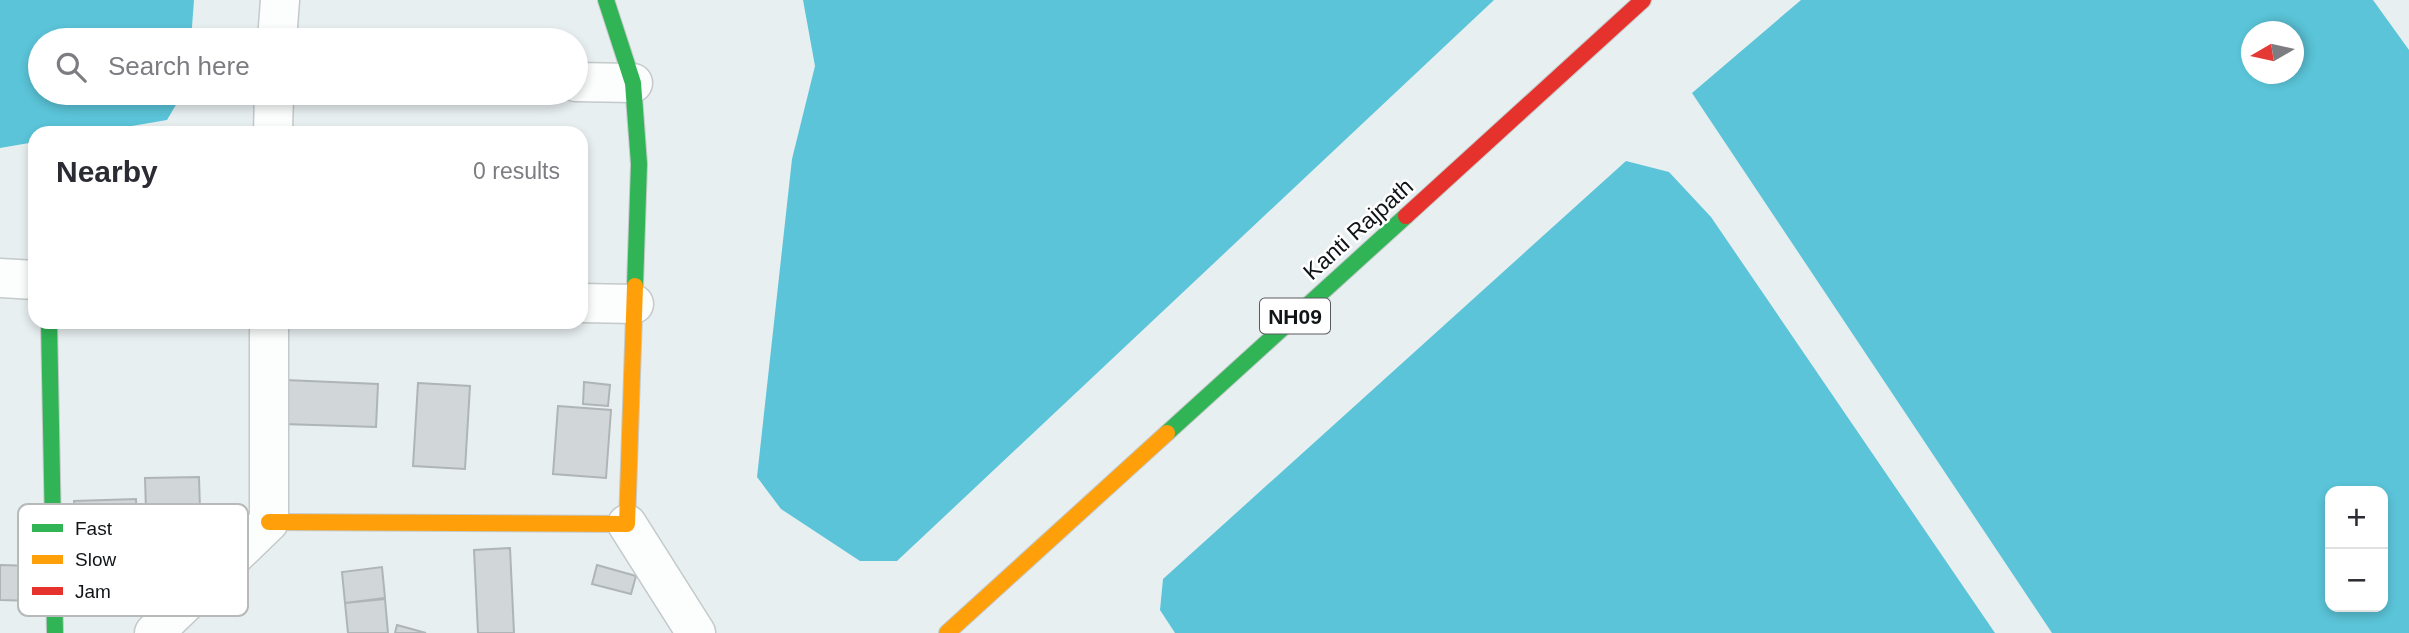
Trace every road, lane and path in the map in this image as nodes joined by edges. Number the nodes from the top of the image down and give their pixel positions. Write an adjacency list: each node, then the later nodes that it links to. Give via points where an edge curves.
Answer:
1 (279, 0): 4 (street)
2 (606, 0): 6 (street)
3 (1643, 0): 22 (street, Kanti Rajpath / NH09)
4 (278, 28)
5 (588, 82): 6 (street)
6 (633, 83): 12 (street, via 639,164)
7 (274, 105): 8 (street)
8 (273, 126)
9 (0, 278): 10 (street)
10 (28, 280)
11 (588, 303): 12 (street)
12 (634, 304): 17 (street)
13 (50, 329): 15 (street)
14 (269, 329): 16 (street)
15 (53, 504)
16 (269, 522): 17 (street); 18 (street)
17 (627, 524): 21 (street)
18 (248, 542)
19 (172, 616): 20 (street)
20 (154, 633)
21 (696, 633)
22 (947, 633)

